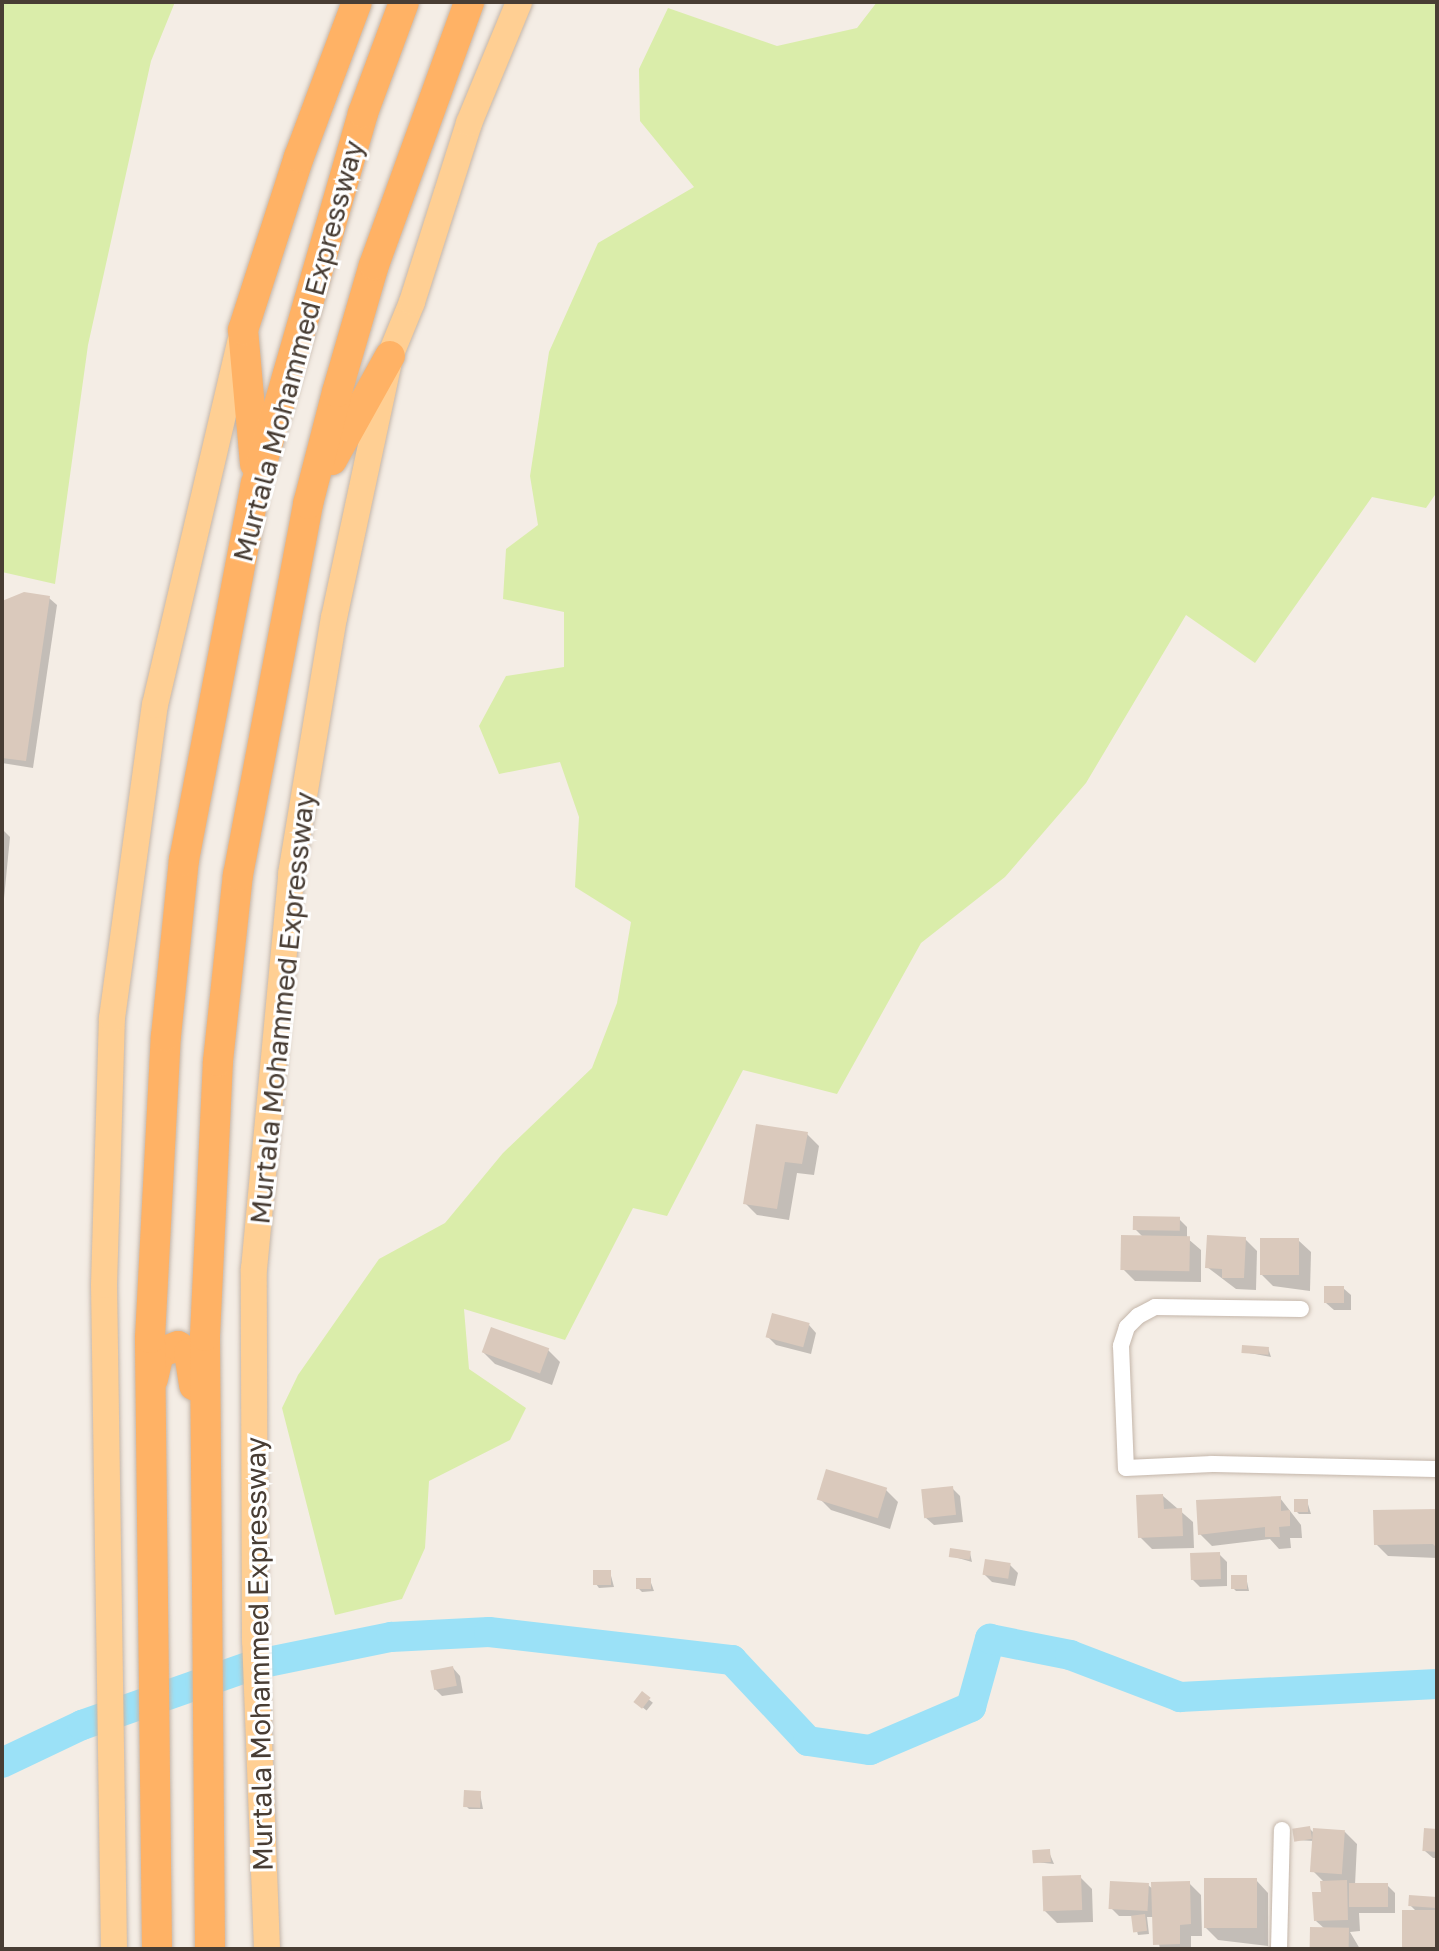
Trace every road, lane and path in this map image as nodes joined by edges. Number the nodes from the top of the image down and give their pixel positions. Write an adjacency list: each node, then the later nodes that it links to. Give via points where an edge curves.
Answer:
1 (357, 2): 5 (highway, Murtala Mohammed Expressway)
2 (404, 2): 7 (highway, Murtala Mohammed Expressway, via 363,113)
3 (469, 2): 8 (highway, Murtala Mohammed Expressway, via 374,265)
4 (519, 2): 6 (main road, Murtala Mohammed Expressway, via 469,123)
5 (243, 330): 7 (highway); 16 (main road, Murtala Mohammed Expressway, via 155,705 112,1018 107,1131 107,1648)
6 (390, 356): 8 (highway); 19 (main road, Murtala Mohammed Expressway, via 334,618 291,874 254,1269 255,1641)
7 (256, 484): 10 (highway, Murtala Mohammed Expressway, via 184,860 158,1157)
8 (308, 504): 11 (highway, Murtala Mohammed Expressway, via 238,875 220,1045)
9 (1301, 1309): 12 (street, via 1155,1307 1138,1316 1127,1327 1121,1346 1126,1468 1212,1464)
10 (150, 1393): 11 (highway, via 159,1353 186,1348); 15 (highway, Murtala Mohammed Expressway)
11 (204, 1459): 14 (highway, Murtala Mohammed Expressway)
12 (1437, 1469)
13 (1282, 1830): 20 (street)
14 (209, 1913): 17 (highway, Murtala Mohammed Expressway); 18 (highway)
15 (157, 1947)
16 (114, 1949)
17 (210, 1949)
18 (217, 1949)
19 (267, 1949)
20 (1279, 1949)

